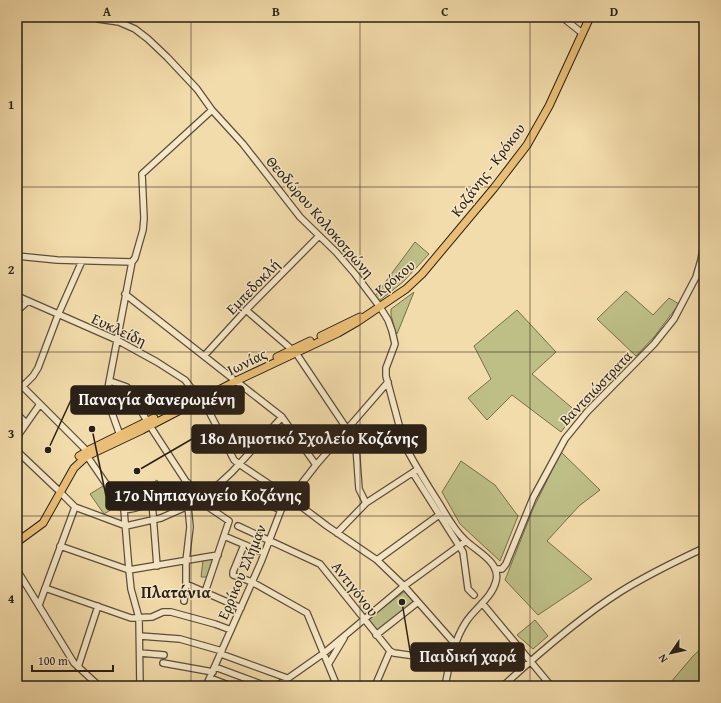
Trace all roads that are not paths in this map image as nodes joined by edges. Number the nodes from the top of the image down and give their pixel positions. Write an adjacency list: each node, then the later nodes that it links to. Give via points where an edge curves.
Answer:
1 (564, 17): 4 (street)
2 (590, 17): 4 (main road, Κοζάνης - Κρόκου)
3 (97, 18): 5 (street, Θεοδώρου Κολοκοτρώνη, via 120,22 141,33 176,66)
4 (582, 33): 11 (main road, Κοζάνης - Κρόκου, via 549,106 526,145)
5 (212, 110): 6 (street, Θεοδώρου Κολοκοτρώνη); 10 (street, via 142,174 143,230)
6 (319, 236): 15 (street, Θεοδώρου Κολοκοτρώνη); 16 (street, Εμπεδοκλή)
7 (704, 243): 72 (street, Βαντσιώστρατα, via 696,278 674,319 642,358 568,434 533,498 506,564)
8 (17, 256): 9 (street)
9 (82, 261): 10 (street); 18 (street)
10 (132, 262): 12 (street)
11 (428, 268): 15 (main road, Κρόκου, via 406,289)
12 (126, 294): 19 (street); 21 (street)
13 (17, 296): 14 (street, Ευκλείδη)
14 (28, 301): 17 (street); 18 (street, Ευκλείδη)
15 (380, 307): 20 (main road, Ιωνίας); 25 (street, Θεοδώρου Κολοκοτρώνη, via 390,324 395,344 386,368)
16 (246, 310): 20 (street); 21 (street, Εμπεδοκλή)
17 (17, 311)
18 (58, 315): 19 (street, Ευκλείδη); 26 (street, via 38,368)
19 (117, 340): 24 (street); 28 (street, Ευκλείδη, via 178,374)
20 (294, 351): 22 (main road, Ιωνίας); 34 (street)
21 (204, 356): 22 (street)
22 (234, 380): 28 (main road, Ιωνίας); 31 (street)
23 (17, 381): 26 (street)
24 (110, 381): 33 (street, via 127,387); 36 (street, via 107,398)
25 (388, 382): 34 (street, Ερρίκου Σλήμαν); 41 (street, Θεοδώρου Κολοκοτρώνη, via 402,436)
26 (22, 386): 27 (street); 29 (street)
27 (17, 392)
28 (199, 398): 33 (main road, Ιωνίας); 39 (street, Ευκλείδη, via 234,460)
29 (40, 404): 32 (street); 38 (street, via 82,446)
30 (17, 414): 32 (street)
31 (282, 417): 39 (street); 40 (street)
32 (26, 423): 35 (street)
33 (149, 424): 36 (main road, Ιωνίας); 42 (street)
34 (347, 429): 40 (street, Ερρίκου Σλήμαν); 48 (street, via 356,447 359,489)
35 (17, 437)
36 (121, 437): 38 (main road, Ιωνίας)
37 (17, 451): 44 (street)
38 (86, 454): 44 (main road, Ιωνίας, via 72,464); 51 (street)
39 (239, 464): 43 (street); 45 (street)
40 (316, 465): 45 (street, Ερρίκου Σλήμαν)
41 (416, 471): 48 (street); 53 (street); 61 (street, Θεοδώρου Κολοκοτρώνη)
42 (188, 483): 46 (street); 47 (street, via 168,496)
43 (219, 484): 46 (street); 52 (street)
44 (59, 490): 50 (street); 59 (main road, Ιωνίας, via 40,520); 62 (main road, Ιωνίας, via 50,514 43,523)
45 (290, 498): 52 (street, Ερρίκου Σλήμαν); 57 (street)
46 (198, 500): 49 (street); 58 (street, via 228,521)
47 (152, 502): 51 (street); 54 (street)
48 (366, 503): 57 (street)
49 (188, 506): 54 (street); 70 (street, via 190,527)
50 (75, 507): 55 (street); 64 (street)
51 (124, 510): 55 (street)
52 (281, 510): 60 (street, Ερρίκου Σλήμαν)
53 (439, 515): 65 (street); 69 (street)
54 (154, 520): 55 (street); 71 (street)
55 (126, 526): 74 (street)
56 (238, 526): 60 (street, Αντιγόνου)
57 (337, 533): 69 (street)
58 (224, 536): 63 (street); 68 (street)
59 (17, 537)
60 (269, 540): 67 (street, Ερρίκου Σλήμαν); 88 (street, Αντιγόνου, via 320,564)
61 (466, 541): 65 (street); 72 (street, Θεοδώρου Κολοκοτρώνη)
62 (17, 542)
63 (244, 545): 67 (street); 75 (street, via 233,575)
64 (60, 546): 74 (street); 78 (street)
65 (458, 547): 77 (street); 80 (street, via 463,552 468,589)
66 (704, 548): 101 (street, via 616,595)
67 (264, 553): 75 (street, Ερρίκου Σλήμαν)
68 (218, 556): 70 (street); 79 (street)
69 (377, 560): 77 (street)
70 (186, 561): 71 (street); 76 (street)
71 (157, 566): 74 (street)
72 (496, 569): 83 (street, via 496,582)
73 (17, 570): 84 (street)
74 (129, 570): 87 (street)
75 (252, 582): 86 (street, Ερρίκου Σλήμαν); 97 (street, via 306,613)
76 (186, 584): 79 (street); 81 (street)
77 (404, 586): 82 (street); 88 (street)
78 (45, 588): 84 (street); 85 (street)
79 (205, 592): 86 (street)
80 (474, 595)
81 (184, 601)
82 (418, 602): 91 (street); 93 (street)
83 (482, 603): 93 (street, via 465,623); 101 (street)
84 (39, 605): 103 (street)
85 (98, 606): 87 (street, via 131,618); 103 (street)
86 (241, 608): 89 (street, Ερρίκου Σλήμαν)
87 (138, 618): 89 (street, via 171,612); 92 (street)
88 (364, 619): 90 (street); 91 (street, Αντιγόνου)
89 (231, 630): 95 (street, Ερρίκου Σλήμαν)
90 (347, 633): 97 (street); 102 (street)
91 (376, 635): 94 (street, Αντιγόνου)
92 (140, 636): 95 (street, via 180,639); 96 (street)
93 (456, 645): 99 (street)
94 (390, 651): 99 (street); 113 (street)
95 (221, 652): 104 (street, Ερρίκου Σλήμαν); 105 (street)
96 (140, 653): 98 (street); 107 (street)
97 (324, 653): 102 (street); 105 (street)
98 (164, 655)
99 (451, 661): 114 (street)
100 (163, 662): 104 (street)
101 (531, 662): 115 (street); 116 (street)
102 (329, 663): 112 (street)
103 (78, 667): 106 (street)
104 (213, 672): 108 (street, Ερρίκου Σλήμαν); 109 (street); 110 (street)
105 (287, 678): 111 (street)
106 (99, 686)
107 (140, 686)
108 (206, 686)
109 (231, 686)
110 (266, 686)
111 (277, 686)
112 (337, 686)
113 (375, 686)
114 (445, 686)
115 (503, 686)
116 (551, 686)

